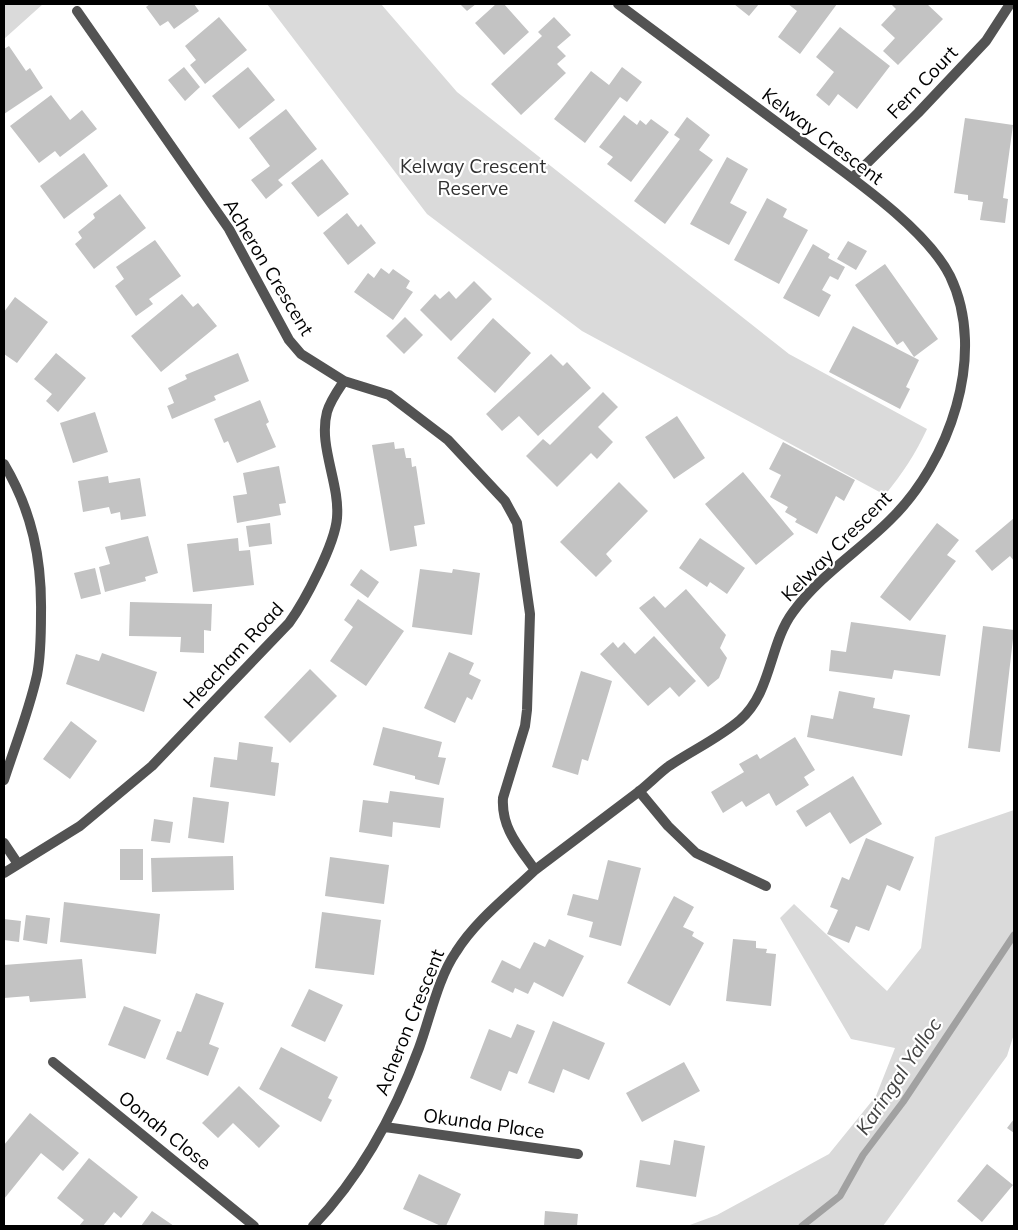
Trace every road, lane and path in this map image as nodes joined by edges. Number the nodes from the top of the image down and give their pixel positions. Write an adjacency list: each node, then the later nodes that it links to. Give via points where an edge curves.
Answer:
1 (618, 4): 4 (street, Kelway Crescent)
2 (1010, 4): 4 (street, Fern Court, via 986,40)
3 (77, 11): 5 (street, Acheron Crescent, via 229,229 289,340 301,354)
4 (852, 178): 8 (street, Kelway Crescent, via 917,233 950,276 961,306 966,338 964,371 950,425 922,478 892,519 806,596 791,614 764,684 743,718)
5 (344, 381): 10 (street, Heacham Road, via 328,409 325,422 337,519 299,609 152,766 80,826); 11 (street, Acheron Crescent, via 389,395 423,420 448,440 497,492 514,517 520,538 531,642 526,726 502,810 506,826)
6 (4, 464): 7 (street, via 28,512 42,581 37,673)
7 (4, 780)
8 (639, 791): 11 (street, Kelway Crescent); 13 (street, via 696,853)
9 (4, 843): 10 (street)
10 (18, 864): 12 (street, Heacham Road)
11 (535, 870): 15 (street, Acheron Crescent, via 468,934 454,953 412,1067)
12 (4, 873)
13 (766, 886)
14 (52, 1062): 17 (street, Oonah Close)
15 (385, 1127): 16 (street, Okunda Place); 18 (street, Acheron Crescent, via 369,1155)
16 (578, 1154)
17 (254, 1226)
18 (313, 1226)

